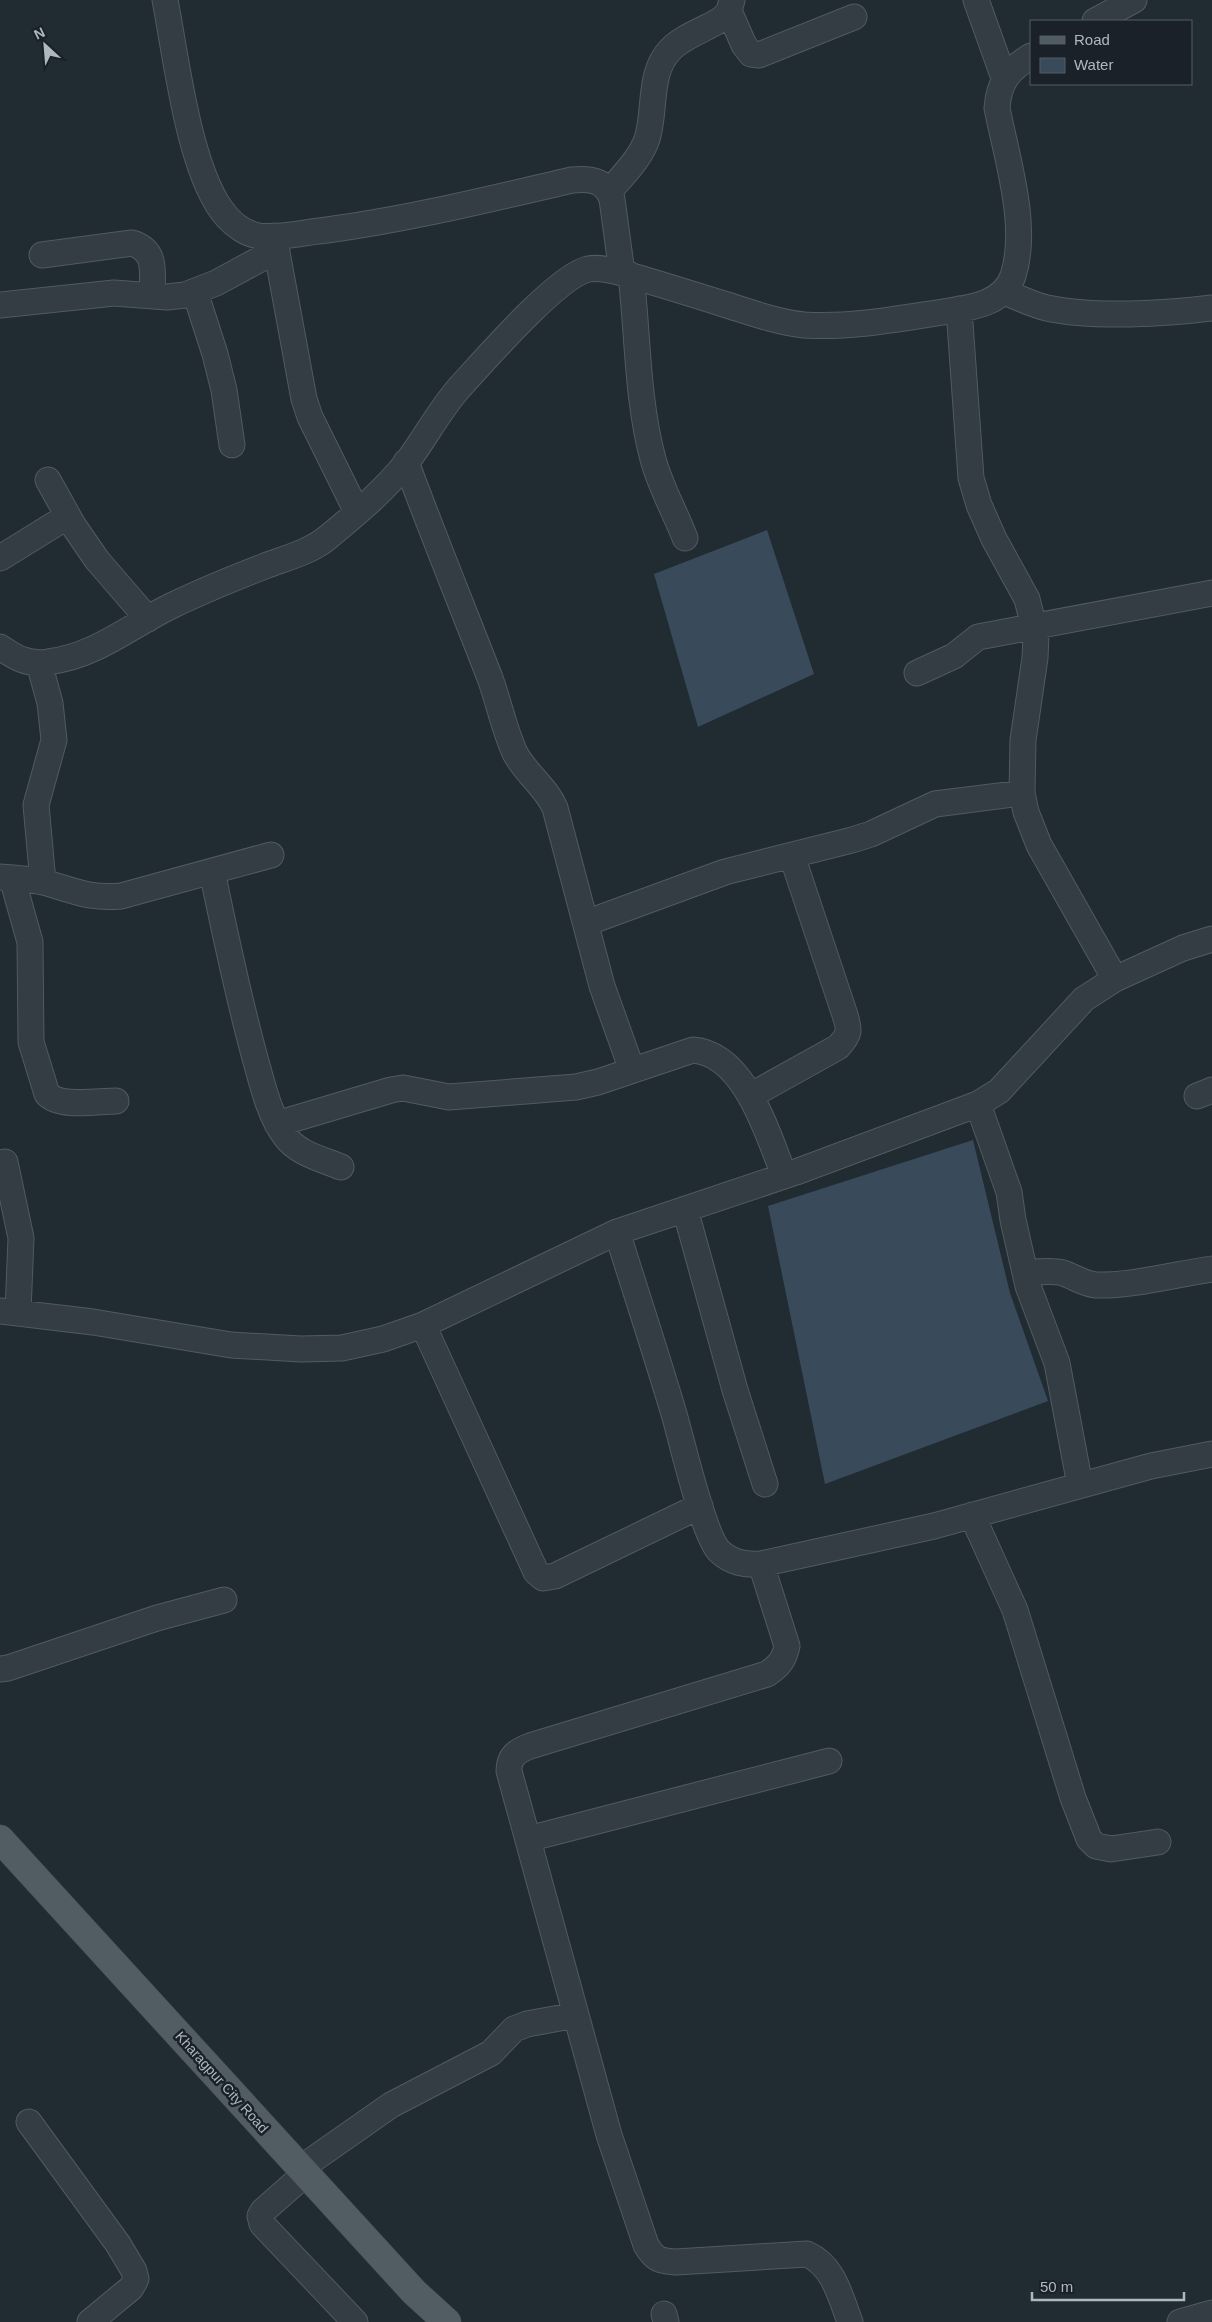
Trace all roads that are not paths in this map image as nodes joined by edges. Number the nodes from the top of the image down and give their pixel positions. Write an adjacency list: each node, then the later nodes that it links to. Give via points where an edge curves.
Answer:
1 (165, 0): 10 (street, via 191,135 210,190 218,206 234,224)
2 (976, 0): 8 (street)
3 (1134, 0): 6 (street)
4 (731, 5): 5 (street, via 744,45 751,54 759,55); 9 (street, via 712,25 670,50 662,62 655,82 648,137 642,151)
5 (854, 17)
6 (1096, 20)
7 (1030, 57): 8 (street)
8 (1004, 78): 14 (street, via 998,92 997,108 1018,228 1012,277)
9 (609, 192): 10 (street, via 593,179 572,180 426,214); 12 (street)
10 (275, 243): 13 (street); 22 (street, via 304,399)
11 (42, 255): 15 (street, via 132,243 142,246 149,252 152,262)
12 (627, 274): 18 (street, via 770,319 802,324 827,326 884,321); 20 (street, via 598,268 586,270 548,296 446,402); 24 (street, via 646,428 654,460)
13 (196, 292): 15 (street); 19 (street, via 224,390)
14 (1004, 292): 17 (street, via 1046,308 1077,312 1140,313); 18 (street, via 991,300)
15 (152, 296): 16 (street, via 114,294)
16 (0, 305)
17 (1212, 308)
18 (959, 309): 28 (street, via 971,478 994,539 1027,599)
19 (232, 445)
20 (406, 462): 22 (street); 38 (street, via 490,680 508,737 520,761 550,796 555,808)
21 (48, 480): 23 (street)
22 (357, 512): 27 (street, via 325,540 302,552 241,575)
23 (68, 516): 25 (street); 27 (street, via 97,560)
24 (685, 538)
25 (0, 558)
26 (1212, 592): 28 (street)
27 (148, 619): 30 (street, via 111,642 73,656)
28 (1034, 626): 31 (street, via 978,637 954,656); 32 (street, via 1035,658 1023,740)
29 (0, 647): 30 (street, via 14,657)
30 (39, 663): 37 (street, via 50,703 54,740 36,805)
31 (917, 673)
32 (1022, 793): 34 (street, via 935,804 871,834); 40 (street, via 1030,827)
33 (271, 855): 35 (street)
34 (792, 856): 38 (street, via 724,872); 42 (street, via 845,1015 848,1037 838,1047)
35 (212, 871): 37 (street, via 121,896 100,898); 45 (street, via 239,998)
36 (6, 878): 37 (street); 43 (street, via 30,942 31,1042 47,1094 62,1102)
37 (43, 882)
38 (586, 922): 41 (street, via 602,986)
39 (1212, 939): 40 (street, via 1183,948)
40 (1115, 979): 44 (street, via 1084,999 999,1091)
41 (632, 1070): 42 (street, via 693,1050 704,1051 716,1056 729,1068); 45 (street, via 576,1087 472,1096 449,1097 403,1088)
42 (750, 1096): 48 (street)
43 (116, 1101)
44 (978, 1104): 48 (street); 52 (street, via 1009,1192)
45 (277, 1124): 47 (street, via 295,1147)
46 (5, 1162): 53 (street, via 22,1238)
47 (341, 1167)
48 (784, 1176): 49 (street)
49 (685, 1209): 50 (street); 56 (street, via 735,1390)
50 (617, 1232): 54 (street); 58 (street)
51 (1212, 1268): 52 (street, via 1096,1284 1085,1283 1063,1273)
52 (1025, 1273): 57 (street, via 1057,1363)
53 (9, 1311): 54 (street, via 231,1345 301,1349 342,1348 383,1339)
54 (423, 1325): 58 (street, via 536,1572 543,1578 555,1576)
55 (1212, 1454): 57 (street)
56 (765, 1484)
57 (1080, 1485): 59 (street)
58 (700, 1506): 60 (street, via 718,1550 744,1565)
59 (972, 1515): 60 (street); 66 (street, via 1015,1610 1073,1798 1089,1839 1096,1846 1111,1849)
60 (761, 1564): 65 (street, via 786,1646 778,1667 766,1674 516,1752 509,1762 509,1771)
61 (224, 1600): 62 (street)
62 (0, 1668)
63 (829, 1761): 65 (street)
64 (0, 1839): 69 (main road, Kharagpur City Road)
65 (528, 1839): 67 (street)
66 (1158, 1842)
67 (576, 2015): 69 (street, via 514,2029 491,2053 391,2105); 74 (street, via 609,2135 646,2246 653,2256 676,2262 806,2254 819,2259 828,2269)
68 (29, 2122): 71 (street, via 134,2271 136,2279 131,2288)
69 (303, 2171): 72 (street, via 263,2211 260,2216 262,2224); 73 (main road, Kharagpur City Road, via 414,2292)
70 (1212, 2313): 75 (street)
71 (90, 2322)
72 (355, 2322)
73 (447, 2322)
74 (850, 2322)
75 (1180, 2322)

